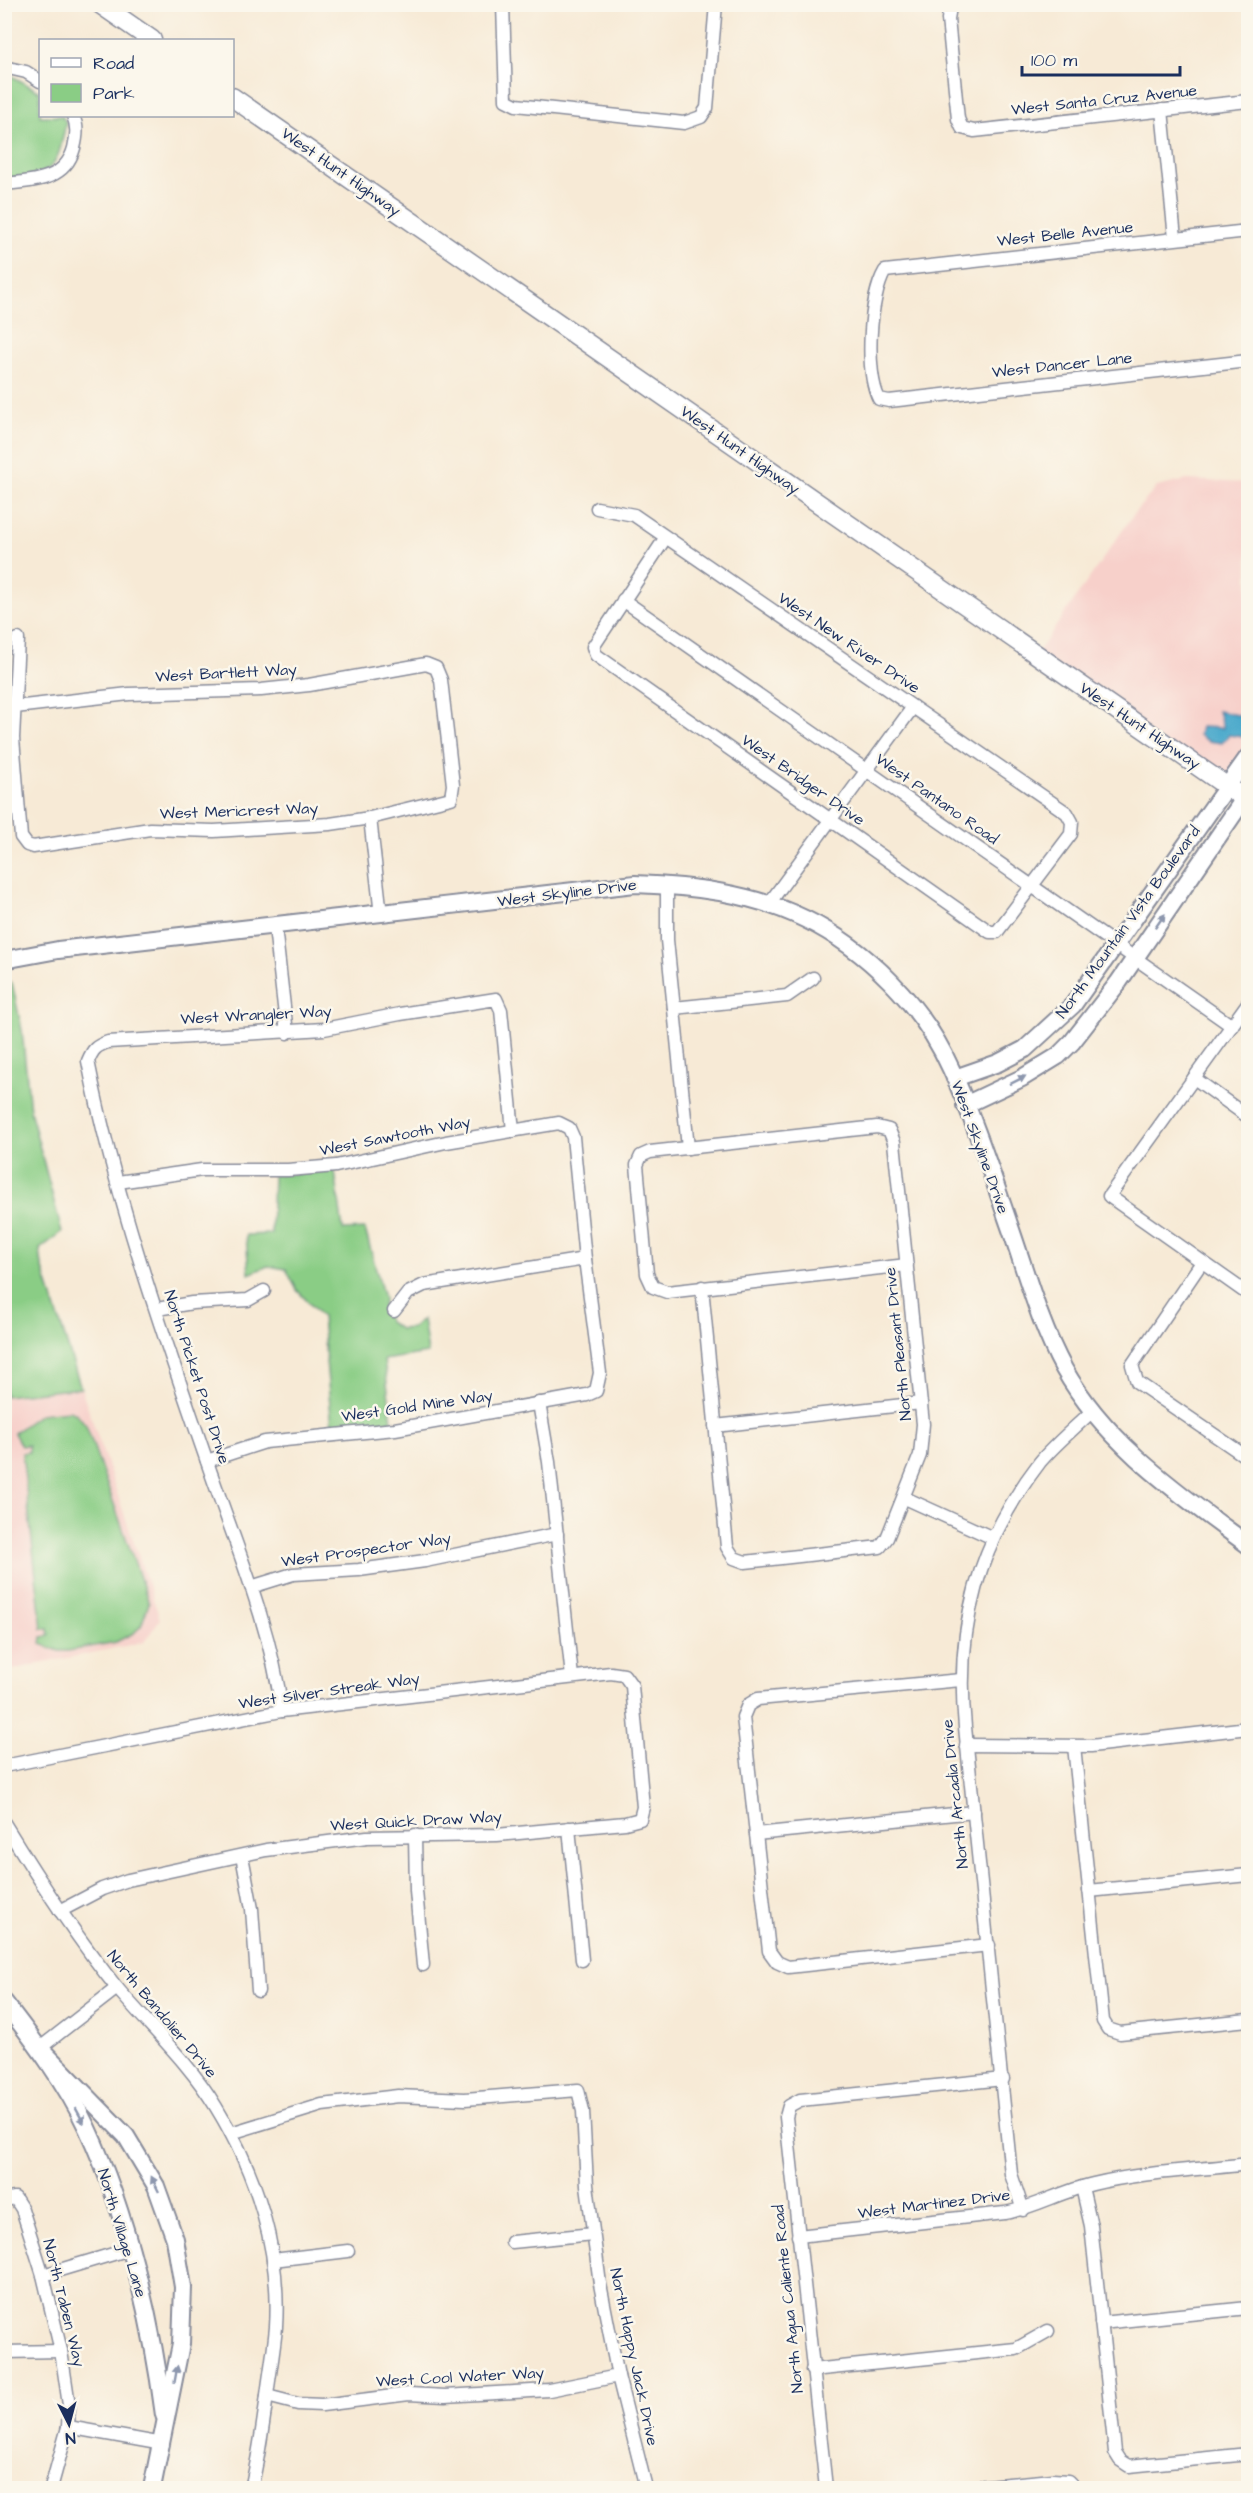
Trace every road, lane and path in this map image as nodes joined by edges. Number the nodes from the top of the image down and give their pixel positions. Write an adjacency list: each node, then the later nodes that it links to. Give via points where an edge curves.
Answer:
1 (100, 4): 5 (main road)
2 (502, 4): 3 (street, via 506,100 516,105 684,123 701,117 707,108)
3 (716, 4)
4 (954, 6): 10 (street, West Santa Cruz Avenue, via 948,20 962,129 974,131)
5 (151, 39)
6 (4, 67): 7 (street, via 27,72)
7 (39, 80)
8 (234, 97): 26 (main road, West Hunt Highway)
9 (1248, 101): 10 (street, West Santa Cruz Avenue)
10 (1162, 110): 14 (street)
11 (73, 117): 12 (street, via 76,138 72,153 54,176)
12 (4, 184)
13 (1248, 231): 14 (street, West Belle Avenue)
14 (1175, 238): 16 (street, West Belle Avenue, via 885,272 877,284 871,347 872,386)
15 (1248, 362): 16 (street, West Dancer Lane)
16 (879, 399)
17 (597, 508): 18 (street, West New River Drive, via 634,515)
18 (666, 537): 19 (street); 22 (street, West New River Drive)
19 (623, 600): 24 (street, West Pantano Road); 30 (street, West Bridger Drive, via 593,647 596,655)
20 (18, 639): 21 (street)
21 (15, 707): 25 (street); 28 (street, West Bartlett Way, via 129,694 309,685 426,664 436,668 441,680 453,785)
22 (913, 707): 24 (street); 32 (street, West New River Drive, via 1067,813 1072,822 1071,834)
23 (1246, 760): 26 (street, North Mountain Vista Boulevard)
24 (867, 770): 30 (street); 32 (street, West Pantano Road)
25 (10, 776): 29 (street, West Mericrest Way, via 21,837 33,847 150,829 270,829)
26 (1226, 785): 27 (main road, West Hunt Highway); 36 (street, North Mountain Vista Boulevard)
27 (1247, 797): 37 (street, North Mountain Vista Boulevard, one-way to 27)
28 (451, 798): 29 (street, West Mericrest Way)
29 (370, 818): 34 (street)
30 (830, 819): 32 (street, West Bridger Drive, via 990,932 997,932); 33 (street)
31 (667, 885): 33 (street, West Skyline Drive, via 736,895); 34 (street, West Skyline Drive, via 635,884); 41 (street, via 667,940)
32 (1033, 886): 36 (street, West Pantano Road)
33 (768, 905): 45 (street, West Skyline Drive, via 805,918 888,978 923,1021)
34 (381, 915): 35 (street, West Skyline Drive)
35 (275, 927): 38 (street, West Skyline Drive, via 58,950); 43 (street)
36 (1116, 943): 37 (street, West Pantano Road); 45 (street, North Mountain Vista Boulevard, via 1073,1005 1052,1027 998,1063)
37 (1136, 957): 42 (street, West Pantano Road); 47 (street, North Mountain Vista Boulevard, one-way to 37, via 1058,1056 1089,1024)
38 (4, 960)
39 (813, 978): 41 (street, via 787,996)
40 (1248, 1003): 42 (street)
41 (674, 1008): 50 (street)
42 (1232, 1026): 46 (street)
43 (287, 1033): 44 (street, West Wrangler Way, via 108,1042); 49 (street, West Wrangler Way, via 496,999 501,1010)
44 (92, 1052): 51 (street, North Picket Post Drive, via 88,1061 100,1124)
45 (955, 1078): 47 (street, West Skyline Drive)
46 (1194, 1078): 48 (street); 53 (street, via 1109,1196)
47 (965, 1105): 62 (street, West Skyline Drive, via 1044,1325 1064,1369)
48 (1248, 1117)
49 (513, 1131): 51 (street, West Sawtooth Way, via 336,1166 201,1170); 52 (street, West Sawtooth Way, via 559,1123 569,1128)
50 (688, 1148): 54 (street, North Pleasant Drive, via 877,1127 889,1130 894,1142); 55 (street, via 651,1152 641,1156 637,1165 647,1275 653,1287 667,1292)
51 (118, 1182): 58 (street, North Picket Post Drive)
52 (585, 1259): 59 (street, via 424,1285 408,1293); 60 (street, West Gold Mine Way, via 600,1373 596,1390)
53 (1202, 1262): 57 (street); 64 (street, via 1132,1365 1132,1373 1137,1382)
54 (907, 1265): 55 (street); 61 (street, North Pleasant Drive)
55 (702, 1287): 63 (street)
56 (264, 1291): 58 (street, via 248,1300)
57 (1248, 1294)
58 (157, 1310): 65 (street, North Picket Post Drive)
59 (394, 1311)
60 (539, 1403): 65 (street, West Gold Mine Way, via 395,1429 265,1442); 67 (street)
61 (921, 1403): 63 (street); 66 (street, North Pleasant Drive, via 920,1455)
62 (1092, 1411): 68 (street, North Arcadia Drive, via 1041,1461 1006,1511); 69 (street, West Skyline Drive, via 1137,1460)
63 (715, 1426): 66 (street, North Pleasant Drive, via 727,1547 734,1558 745,1562 880,1547)
64 (1248, 1458)
65 (207, 1461): 70 (street, North Picket Post Drive)
66 (904, 1498): 68 (street)
67 (557, 1534): 70 (street, West Prospector Way, via 425,1561 293,1574); 71 (street)
68 (993, 1538): 72 (street, North Arcadia Drive, via 962,1646)
69 (1248, 1545)
70 (250, 1587): 73 (street, North Picket Post Drive, via 272,1650)
71 (572, 1677): 73 (street, West Silver Streak Way); 79 (street, West Silver Streak Way, via 611,1673 624,1675 632,1686 643,1808)
72 (961, 1680): 75 (street, North Arcadia Drive); 82 (street, via 758,1699 748,1705 743,1717)
73 (282, 1711): 77 (street, West Silver Streak Way)
74 (1248, 1728): 76 (street)
75 (966, 1745): 76 (street); 78 (street, North Arcadia Drive)
76 (1074, 1746): 86 (street)
77 (4, 1766)
78 (974, 1812): 82 (street); 88 (street, North Arcadia Drive)
79 (639, 1819): 81 (street, West Quick Draw Way)
80 (4, 1823): 87 (street, North Bandolier Drive)
81 (569, 1828): 83 (street, West Quick Draw Way, via 497,1835); 89 (street)
82 (756, 1834): 88 (street, via 769,1951 777,1962 788,1967)
83 (415, 1835): 84 (street, West Quick Draw Way, via 367,1837); 90 (street)
84 (242, 1856): 87 (street, West Quick Draw Way, via 128,1880); 92 (street, via 252,1909)
85 (1248, 1875): 86 (street)
86 (1089, 1891): 94 (street, via 1103,2021 1108,2029 1120,2033)
87 (60, 1911): 91 (street, North Bandolier Drive)
88 (989, 1945): 96 (street, North Arcadia Drive)
89 (582, 1960)
90 (423, 1965)
91 (117, 1988): 95 (street); 97 (street, North Bandolier Drive, via 190,2071)
92 (258, 1991)
93 (4, 2002): 95 (street, North Village Lane)
94 (1248, 2020)
95 (40, 2048): 105 (street, North Village Lane, one-way to 105, via 87,2128); 118 (street, North Village Lane, one-way to 95, via 184,2314 180,2265 165,2207 143,2160 126,2136)
96 (1003, 2079): 101 (street, North Arcadia Drive, via 1011,2174); 103 (street, North Agua Caliente Road, via 800,2100 789,2106 786,2117)
97 (231, 2133): 102 (street, North Happy Jack Drive, via 322,2104 398,2096 465,2099 578,2090 584,2111); 107 (street, North Bandolier Drive, via 257,2196)
98 (1248, 2164): 99 (street, West Martinez Drive, via 1130,2177)
99 (1082, 2187): 101 (street, West Martinez Drive); 110 (street, via 1088,2206)
100 (10, 2199): 108 (street, North Taben Way, via 21,2209)
101 (1023, 2210): 103 (street, West Martinez Drive)
102 (593, 2234): 104 (street); 115 (street, North Happy Jack Drive)
103 (798, 2236): 114 (street, North Agua Caliente Road)
104 (512, 2242)
105 (130, 2249): 108 (street); 118 (street, North Village Lane, via 158,2369)
106 (348, 2251): 107 (street)
107 (273, 2260): 116 (street, North Bandolier Drive, via 276,2326)
108 (43, 2275): 112 (street, North Taben Way)
109 (1248, 2308): 110 (street)
110 (1101, 2323): 119 (street, via 1115,2451 1120,2460 1130,2466)
111 (1048, 2331): 114 (street, via 1016,2349)
112 (61, 2351): 113 (street); 117 (street, North Taben Way, via 69,2405)
113 (4, 2352)
114 (812, 2370): 125 (street, North Agua Caliente Road)
115 (618, 2376): 116 (street, West Cool Water Way, via 549,2390 445,2396 409,2394 322,2405); 124 (street, North Happy Jack Drive)
116 (267, 2396): 123 (street, North Bandolier Drive)
117 (68, 2427): 118 (street); 121 (street, North Taben Way)
118 (164, 2438): 122 (street, North Village Lane)
119 (1248, 2454)
120 (1071, 2485): 126 (street, via 1053,2480)
121 (51, 2488)
122 (153, 2488)
123 (251, 2488)
124 (646, 2488)
125 (826, 2488)
126 (964, 2488)

